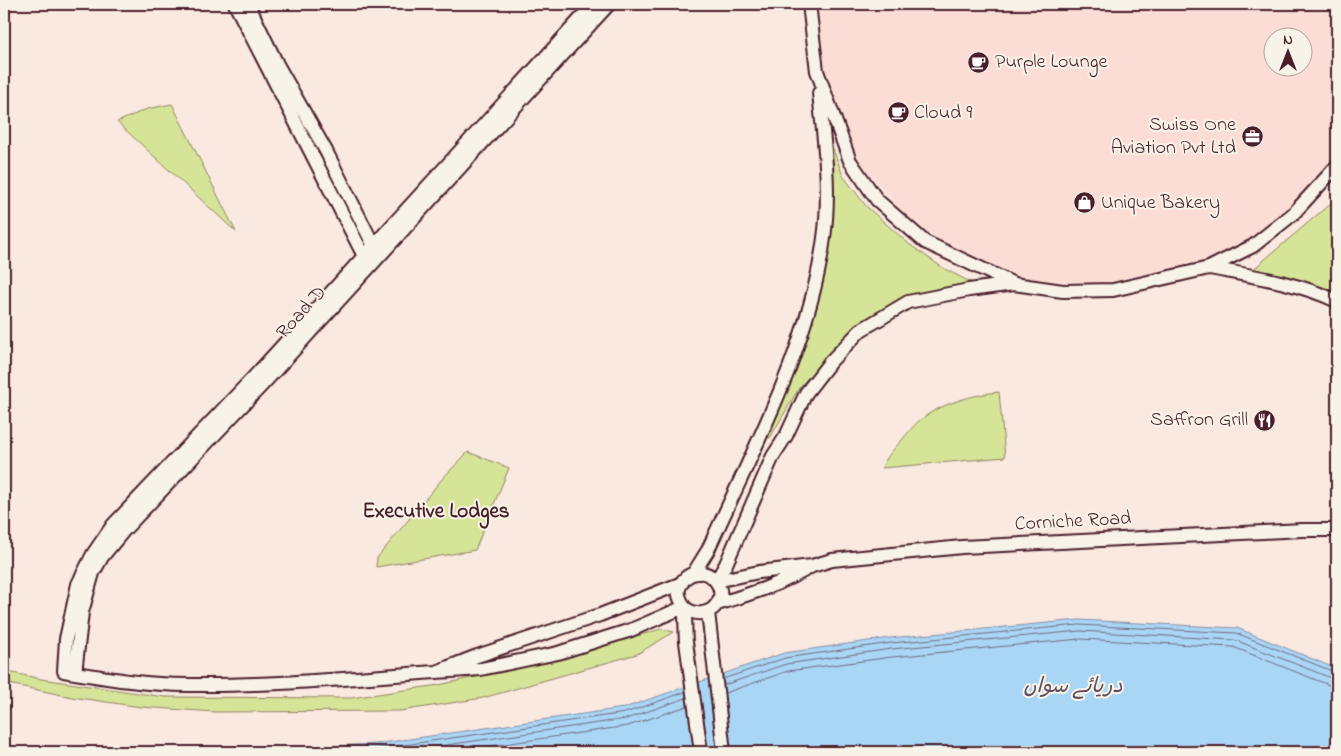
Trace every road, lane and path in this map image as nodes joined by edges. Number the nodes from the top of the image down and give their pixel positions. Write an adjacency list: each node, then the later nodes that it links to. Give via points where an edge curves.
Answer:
1 (235, 4): 9 (street)
2 (248, 4): 8 (street)
3 (594, 4): 8 (street, Road D)
4 (609, 4): 8 (street, Road D)
5 (809, 4): 6 (street)
6 (817, 71): 11 (street, via 850,161 877,200 925,242); 15 (street, via 828,176 824,237 812,299 784,383 708,550)
7 (1337, 166): 10 (street, via 1293,214 1253,246)
8 (376, 250): 9 (street, Road D)
9 (367, 261): 22 (street, Road D, via 262,385 102,557 93,573 69,672 128,682 188,686)
10 (1208, 268): 11 (street, via 1113,290 1063,292); 12 (street, via 1314,290)
11 (1014, 284): 16 (street, via 908,302 861,330 806,393 773,456)
12 (1337, 301)
13 (1337, 530): 14 (street, Corniche Road, via 962,547 832,560)
14 (812, 566): 16 (street); 19 (street, via 792,578)
15 (693, 574): 16 (street, via 708,574); 17 (street)
16 (716, 581): 19 (street, via 720,592)
17 (682, 583): 18 (street, via 679,595); 22 (street)
18 (684, 607): 19 (street, via 695,614); 20 (street); 21 (street)
19 (713, 608): 24 (street, via 710,637)
20 (648, 622): 21 (street, via 675,622); 22 (street, via 558,653 481,669)
21 (685, 635): 23 (street)
22 (436, 672)
23 (701, 752)
24 (724, 752)

